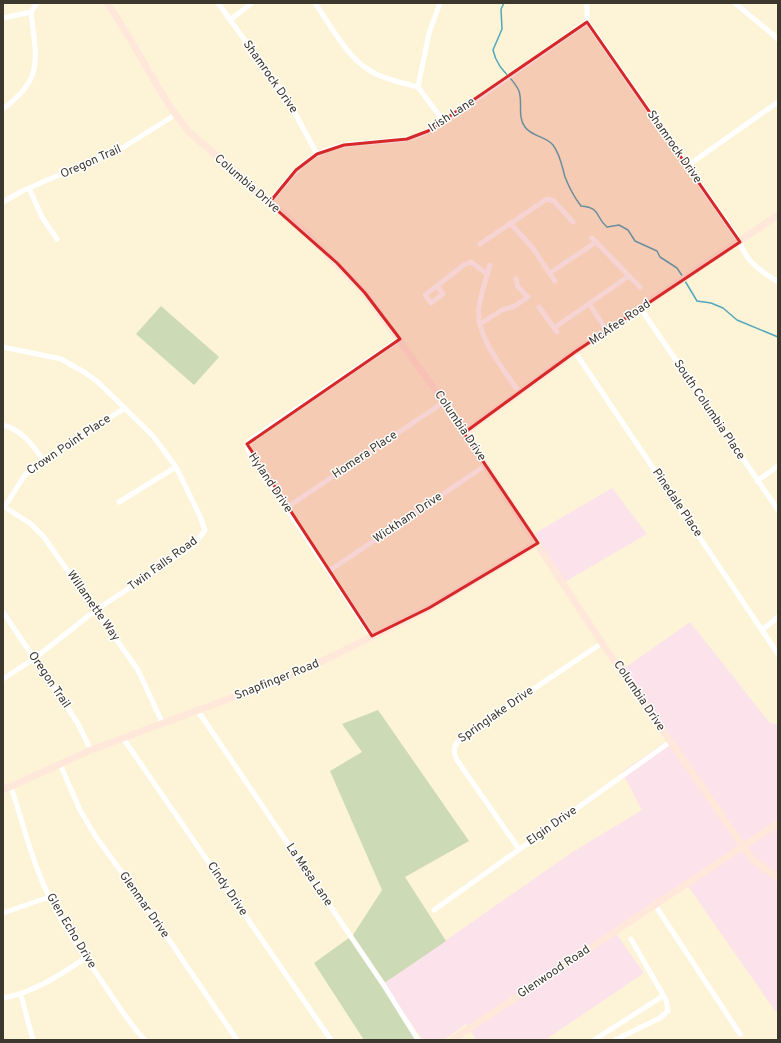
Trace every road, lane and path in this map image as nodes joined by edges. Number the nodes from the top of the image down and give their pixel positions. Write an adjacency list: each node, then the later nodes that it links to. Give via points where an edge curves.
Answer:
1 (37, 3): 9 (street)
2 (107, 3): 17 (main road, Columbia Drive)
3 (218, 3): 11 (street, Shamrock Drive)
4 (252, 3): 11 (street)
5 (315, 3): 14 (street, via 360,65 376,74)
6 (440, 3): 14 (street, via 429,33)
7 (587, 3): 12 (street)
8 (734, 3): 13 (street)
9 (31, 12): 10 (street); 16 (street, via 35,70 31,82 22,94)
10 (3, 18)
11 (230, 20): 19 (street, Shamrock Drive, via 288,100)
12 (587, 22): 18 (street, Irish Lane); 20 (street, Shamrock Drive)
13 (778, 39)
14 (418, 87): 18 (street)
15 (778, 102): 20 (street)
16 (3, 109)
17 (175, 115): 21 (street, Oregon Trail, via 122,148); 23 (main road, Columbia Drive, via 198,140)
18 (444, 122): 19 (street, Irish Lane, via 407,139 344,145)
19 (317, 154): 23 (street, Irish Lane, via 296,170)
20 (687, 166): 28 (street, Shamrock Drive)
21 (29, 188): 22 (street, Oregon Trail); 27 (street, via 42,218)
22 (3, 202)
23 (269, 203): 44 (main road, Columbia Drive, via 337,263 365,293)
24 (778, 215): 28 (main road, McAfee Road)
25 (573, 222): 26 (street, via 554,201 547,199)
26 (510, 223): 29 (street); 31 (street, via 532,247)
27 (57, 239)
28 (740, 242): 36 (street, Shamrock Drive, via 742,249 757,268); 41 (main road, McAfee Road)
29 (480, 244)
30 (490, 265): 32 (street)
31 (550, 273): 33 (street, via 594,240); 35 (street)
32 (488, 274): 37 (street, via 470,262); 42 (street, via 478,308)
33 (629, 276): 38 (street); 39 (street)
34 (516, 279): 42 (street, via 518,288 528,297)
35 (555, 281)
36 (778, 282)
37 (437, 286)
38 (640, 287)
39 (590, 305): 40 (street, via 556,330); 43 (street)
40 (539, 307)
41 (641, 309): 43 (main road, McAfee Road); 56 (street, South Columbia Place)
42 (480, 324): 47 (street, via 494,355)
43 (607, 331): 46 (main road, McAfee Road)
44 (400, 339): 48 (main road, Columbia Drive); 59 (street, Hyland Drive, via 249,441 247,448)
45 (3, 347): 49 (street, Twin Falls Road, via 61,359 72,364 98,382)
46 (575, 352): 47 (main road, McAfee Road); 66 (street, Pinedale Place)
47 (519, 392): 51 (main road, McAfee Road)
48 (444, 402): 51 (main road, Columbia Drive); 59 (street, Homera Place)
49 (124, 408): 52 (street, Crown Point Place); 55 (street, Twin Falls Road, via 153,436)
50 (3, 425): 52 (street, via 26,438)
51 (464, 433): 53 (main road, Columbia Drive)
52 (43, 460): 58 (street, Crown Point Place, via 25,475)
53 (486, 465): 61 (main road, Columbia Drive); 62 (street, Wickham Drive)
54 (778, 466): 56 (street)
55 (176, 467): 57 (street); 63 (street, Twin Falls Road, via 205,530 200,538 166,565)
56 (757, 481): 60 (street, South Columbia Place)
57 (119, 502)
58 (4, 506): 63 (street, Willamette Way, via 31,524 43,536)
59 (286, 508): 62 (street, Hyland Drive)
60 (778, 510)
61 (538, 543): 67 (main road, Snapfinger Road, via 429,608); 68 (main road, Columbia Drive)
62 (329, 571): 67 (street, Hyland Drive)
63 (96, 610): 70 (street, Twin Falls Road); 73 (street, Willamette Way, via 138,670)
64 (3, 612): 70 (street, Oregon Trail)
65 (778, 617): 66 (street)
66 (762, 630): 69 (street, Pinedale Place)
67 (372, 636): 72 (main road, Snapfinger Road, via 287,678)
68 (602, 643): 75 (main road, Columbia Drive); 82 (street, Springlake Drive, via 464,735 455,744 453,751 457,760)
69 (778, 654)
70 (34, 658): 71 (street, Twin Falls Road); 76 (street, Oregon Trail, via 77,722)
71 (3, 679)
72 (198, 711): 73 (main road, Snapfinger Road); 98 (street, La Mesa Lane, via 383,984)
73 (162, 722): 74 (main road, Snapfinger Road)
74 (123, 738): 76 (main road, Snapfinger Road); 97 (street, Cindy Drive)
75 (670, 742): 81 (main road, Columbia Drive); 82 (street, Elgin Drive)
76 (91, 750): 77 (main road, Snapfinger Road)
77 (60, 764): 78 (main road, Snapfinger Road); 96 (street, Glenmar Drive, via 80,810 96,837)
78 (11, 787): 79 (main road, Snapfinger Road); 84 (street, Glen Echo Drive)
79 (3, 790)
80 (778, 823): 81 (main road, Glenwood Road)
81 (743, 846): 83 (main road, Columbia Drive, via 753,860); 85 (main road, Glenwood Road)
82 (519, 849): 86 (street, Elgin Drive)
83 (778, 878)
84 (49, 896): 87 (street); 89 (street, Glen Echo Drive)
85 (655, 904): 93 (street); 99 (main road, Glenwood Road)
86 (434, 910)
87 (3, 913)
88 (631, 939): 91 (street)
89 (86, 957): 90 (street, via 49,982); 95 (street, Glen Echo Drive)
90 (21, 995): 92 (street); 94 (street)
91 (663, 996): 100 (street); 101 (street, via 668,1007 666,1014)
92 (3, 998)
93 (740, 1034)
94 (33, 1040)
95 (145, 1040)
96 (237, 1040)
97 (331, 1040)
98 (418, 1040)
99 (452, 1040)
100 (594, 1040)
101 (615, 1040)

